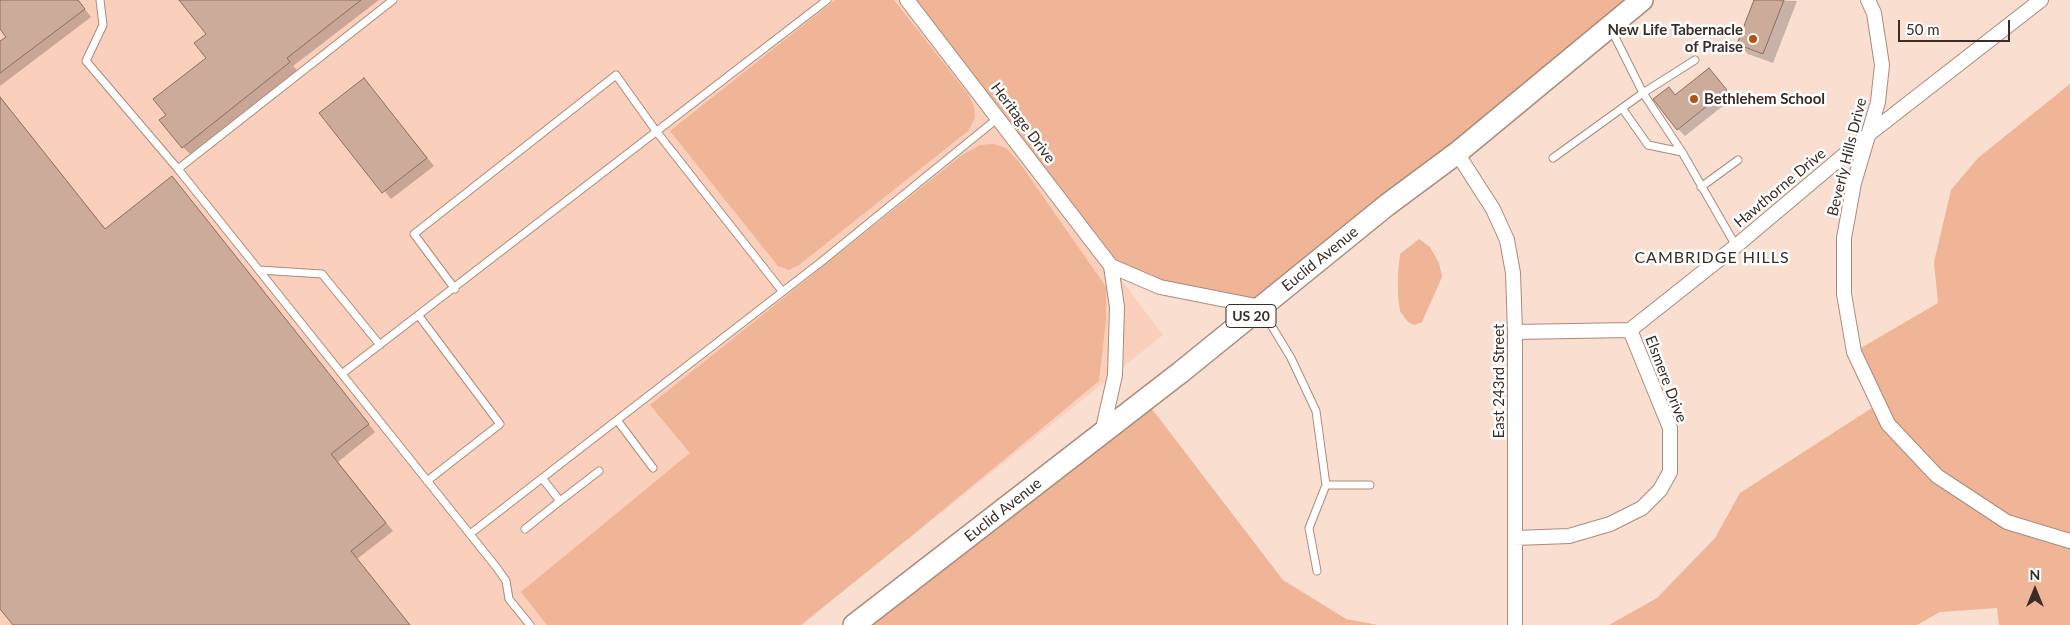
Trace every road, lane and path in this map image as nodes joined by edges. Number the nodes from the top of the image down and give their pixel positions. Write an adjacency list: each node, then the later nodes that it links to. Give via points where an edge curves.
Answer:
1 (100, 0): 19 (lane, via 103,25 86,61)
2 (393, 0): 19 (lane)
3 (827, 0): 13 (lane)
4 (908, 0): 12 (street, Heritage Drive)
5 (1642, 0): 8 (main road, Euclid Avenue / US 20)
6 (1868, 0): 14 (street, Beverly Hills Drive, via 1874,13 1882,65 1878,102)
7 (2041, 0): 14 (street, Hawthorne Drive)
8 (1609, 27): 10 (lane); 15 (main road, Euclid Avenue / US 20)
9 (1695, 60): 10 (lane)
10 (1644, 93): 11 (lane); 16 (lane)
11 (1622, 108): 16 (lane, via 1648,145); 17 (lane)
12 (998, 118): 22 (street, Heritage Drive); 25 (lane)
13 (656, 132): 24 (lane); 24 (lane, via 616,75 414,234); 25 (lane)
14 (1869, 134): 21 (street, Hawthorne Drive); 44 (street, Beverly Hills Drive, via 1854,183 1844,238 1844,294 1854,352 1888,424 1937,476 2007,522)
15 (1457, 152): 26 (main road, Euclid Avenue / US 20, via 1387,204); 29 (street, East 243rd Street, via 1493,208 1507,240 1513,273)
16 (1682, 152): 20 (lane)
17 (1553, 158)
18 (1738, 160): 20 (lane)
19 (178, 169): 23 (lane)
20 (1701, 187): 21 (lane)
21 (1736, 246): 28 (street, Hawthorne Drive)
22 (1111, 266): 26 (street, Heritage Drive, via 1160,287); 33 (street, Heritage Drive, via 1117,307 1115,375)
23 (259, 270): 30 (lane, via 322,274); 31 (lane)
24 (455, 289): 27 (lane)
25 (782, 291): 32 (lane)
26 (1261, 308): 33 (main road, Euclid Avenue / US 20); 38 (lane, via 1291,358 1316,411)
27 (419, 316): 30 (lane); 37 (lane, via 500,424)
28 (1630, 330): 29 (street); 43 (street, Elsmere Drive, via 1670,428 1670,472 1660,490 1642,508 1610,524 1569,536)
29 (1515, 332): 43 (street, East 243rd Street)
30 (380, 345): 31 (lane)
31 (343, 374): 37 (lane)
32 (617, 420): 34 (lane); 36 (lane)
33 (1102, 433): 48 (main road, Euclid Avenue / US 20)
34 (653, 468)
35 (599, 471): 40 (lane)
36 (542, 478): 40 (lane); 42 (lane)
37 (426, 481): 42 (lane)
38 (1326, 486): 39 (lane); 45 (lane, via 1309,528)
39 (1370, 486)
40 (560, 501): 41 (lane)
41 (525, 529)
42 (470, 534): 47 (lane, via 506,581 509,599)
43 (1515, 538): 46 (street, East 243rd Street)
44 (2070, 541)
45 (1317, 571)
46 (1515, 624)
47 (530, 625)
48 (854, 625)

